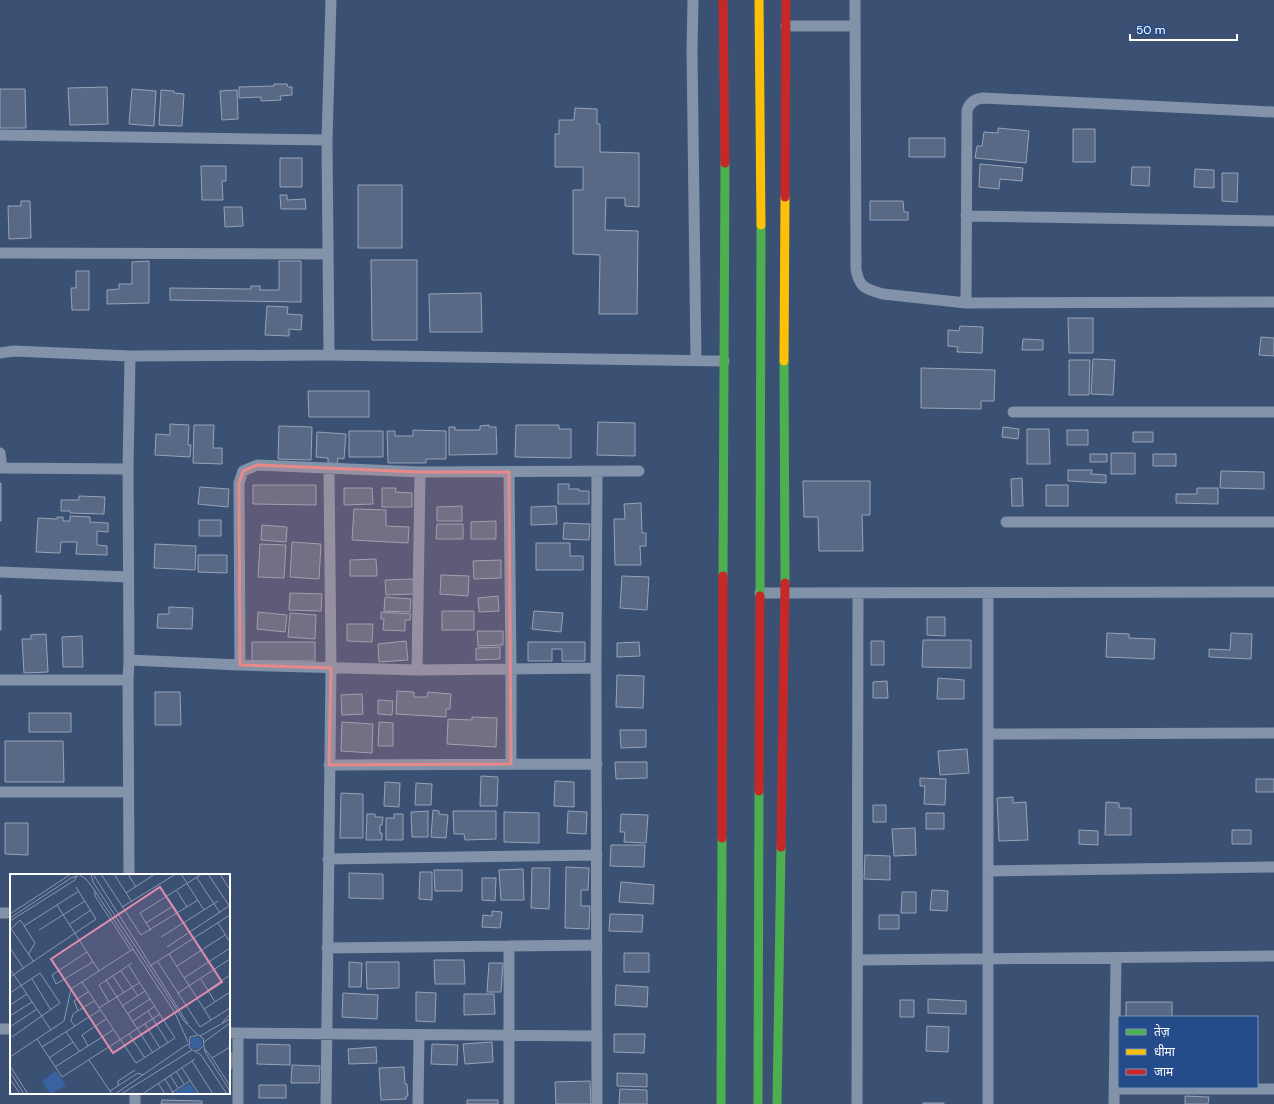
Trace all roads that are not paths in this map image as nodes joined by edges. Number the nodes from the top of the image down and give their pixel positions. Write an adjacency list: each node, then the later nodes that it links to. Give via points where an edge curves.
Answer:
1 (331, 0): 11 (street)
2 (693, 0): 22 (street)
3 (723, 0): 23 (street)
4 (759, 0): 18 (street, via 761,217)
5 (786, 0): 7 (street)
6 (855, 0): 8 (street)
7 (786, 26): 8 (street); 18 (street)
8 (855, 26): 17 (street, via 858,279 870,290 883,294)
9 (1274, 112): 12 (street, via 977,99 969,105 967,111)
10 (0, 136): 11 (street)
11 (327, 140): 15 (street)
12 (966, 216): 13 (street); 17 (street)
13 (1274, 221)
14 (0, 253): 15 (street)
15 (327, 254): 20 (street)
16 (1274, 302): 17 (street)
17 (966, 303)
18 (772, 344): 39 (street); 40 (street)
19 (0, 353): 21 (street, via 14,351)
20 (329, 355): 21 (street); 22 (street)
21 (130, 356): 28 (street)
22 (696, 361): 23 (street)
23 (724, 361): 82 (street)
24 (1013, 412): 25 (street)
25 (1274, 412)
26 (0, 453): 27 (street)
27 (1, 468): 28 (street)
28 (128, 469): 37 (street)
29 (329, 469): 31 (street); 44 (street, via 257,465 243,471 240,476); 45 (street)
30 (639, 471): 33 (street)
31 (420, 472): 32 (street); 48 (street)
32 (509, 472): 33 (street); 46 (street)
33 (597, 472): 47 (street)
34 (1006, 522): 35 (street)
35 (1274, 522)
36 (0, 572): 37 (street)
37 (128, 577): 43 (street)
38 (1274, 592): 42 (street)
39 (760, 593): 40 (street); 83 (street)
40 (785, 593): 41 (street); 84 (street)
41 (858, 593): 42 (street); 69 (street)
42 (988, 593): 52 (street)
43 (130, 660): 44 (street); 50 (street)
44 (240, 665): 45 (street)
45 (331, 668): 48 (street); 55 (street)
46 (511, 668): 47 (street); 48 (street); 53 (street)
47 (596, 668): 54 (street)
48 (417, 670)
49 (0, 680): 50 (street)
50 (128, 680): 57 (street)
51 (1274, 733): 52 (street)
52 (988, 734): 61 (street)
53 (511, 764): 54 (street); 55 (street)
54 (597, 764): 58 (street)
55 (329, 765): 59 (street)
56 (0, 792): 57 (street)
57 (128, 792): 62 (street)
58 (597, 855): 59 (street); 63 (street)
59 (328, 859): 65 (street)
60 (1274, 867): 61 (street)
61 (988, 870): 68 (street)
62 (129, 874)
63 (597, 945): 64 (street); 74 (street)
64 (509, 946): 65 (street); 73 (street)
65 (327, 948): 71 (street)
66 (1274, 956): 67 (street)
67 (1116, 958): 68 (street); 75 (street)
68 (988, 959): 69 (street); 86 (street)
69 (857, 960): 85 (street)
70 (233, 1034): 71 (street); 77 (street)
71 (326, 1034): 72 (street); 78 (street)
72 (419, 1035): 73 (street); 79 (street)
73 (509, 1035): 74 (street); 80 (street)
74 (597, 1036): 81 (street)
75 (1115, 1089): 76 (street); 87 (street)
76 (1274, 1089)
77 (238, 1104)
78 (326, 1104)
79 (418, 1104)
80 (509, 1104)
81 (597, 1104)
82 (721, 1104)
83 (758, 1104)
84 (777, 1104)
85 (857, 1104)
86 (988, 1104)
87 (1114, 1104)

